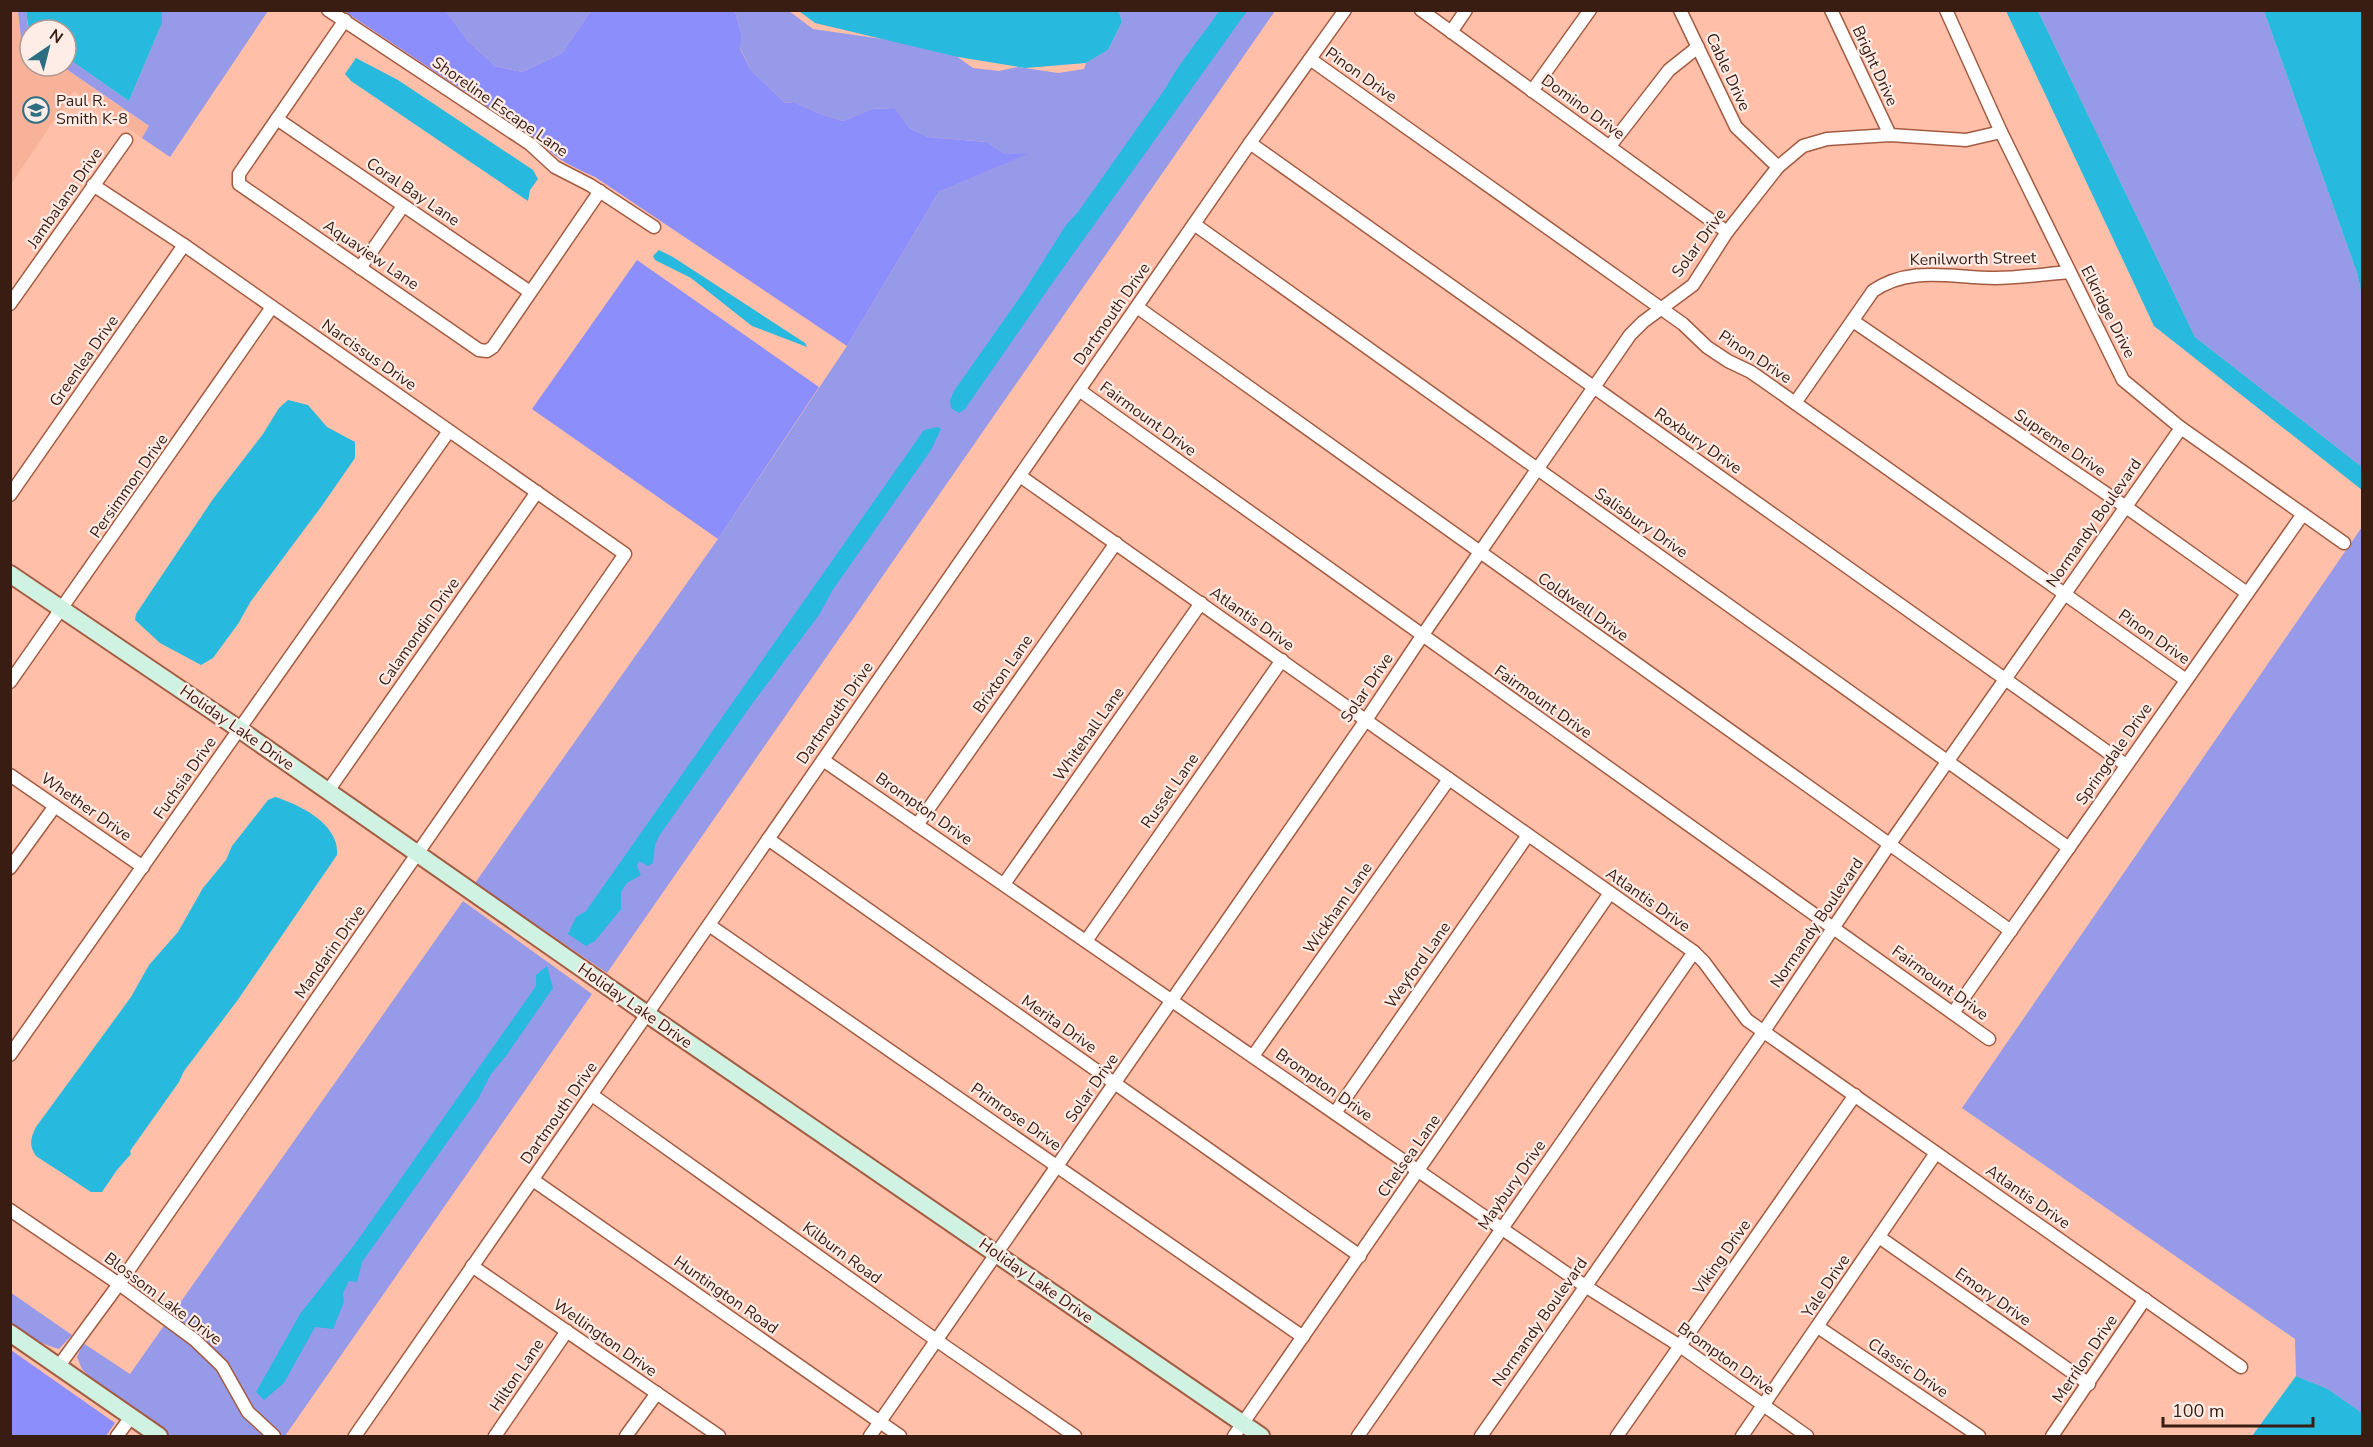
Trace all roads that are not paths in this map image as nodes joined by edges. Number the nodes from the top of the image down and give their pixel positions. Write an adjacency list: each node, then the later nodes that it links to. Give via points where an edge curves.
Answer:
1 (328, 10): 9 (street, Shoreline Escape Lane)
2 (1344, 10): 12 (street, Dartmouth Drive)
3 (1420, 10): 10 (street, Domino Drive)
4 (1466, 10): 10 (street)
5 (1590, 10): 13 (street)
6 (1680, 10): 11 (street, Cable Drive)
7 (1831, 10): 16 (street, Bright Drive)
8 (1946, 10): 15 (street, Elkridge Drive)
9 (345, 20): 14 (street, Aquaview Lane); 22 (street, Shoreline Escape Lane, via 530,144 555,167)
10 (1451, 32): 13 (street, Domino Drive)
11 (1698, 47): 19 (street, via 1669,70); 20 (street, Cable Drive, via 1736,127)
12 (1310, 59): 18 (street, Dartmouth Drive); 34 (street, Pinon Drive)
13 (1532, 91): 19 (street, Domino Drive)
14 (277, 119): 23 (street, Coral Bay Lane); 28 (street, Aquaview Lane, via 239,174 239,184)
15 (2001, 132): 16 (street, Solar Drive, via 1966,141); 29 (street, Elkridge Drive)
16 (1890, 135): 20 (street, Solar Drive, via 1827,139 1803,146)
17 (126, 140): 21 (street, Jambalana Drive)
18 (1250, 143): 24 (street, Dartmouth Drive); 36 (street, Roxbury Drive)
19 (1610, 146): 26 (street, Domino Drive)
20 (1778, 167): 26 (street, Solar Drive)
21 (93, 185): 27 (street, Narcissus Drive); 31 (street, Jambalana Drive)
22 (600, 191): 25 (street, Shoreline Escape Lane); 30 (street, Aquaview Lane)
23 (404, 206): 28 (street); 30 (street, Coral Bay Lane)
24 (1194, 224): 33 (street, Dartmouth Drive); 41 (street, Salisbury Drive)
25 (654, 227)
26 (1726, 232): 34 (street, Solar Drive, via 1694,285)
27 (184, 245): 32 (street, Narcissus Drive); 44 (street, Greenlea Drive)
28 (360, 268): 30 (street, Aquaview Lane, via 483,351 493,347)
29 (2069, 272): 35 (street, Kenilworth Street, via 1996,278 1914,274 1884,283 1873,291); 39 (street, Elkridge Drive, via 2123,380)
30 (530, 292)
31 (10, 304)
32 (272, 307): 40 (street, Narcissus Drive); 55 (street, Persimmon Drive)
33 (1137, 307): 37 (street, Dartmouth Drive); 49 (street, Coldwell Drive)
34 (1662, 309): 36 (street, Solar Drive, via 1630,335); 38 (street, Pinon Drive, via 1728,361)
35 (1853, 321): 38 (street, Kenilworth Street); 45 (street, Supreme Drive)
36 (1594, 388): 41 (street, Solar Drive); 58 (street, Roxbury Drive)
37 (1079, 390): 42 (street, Dartmouth Drive); 56 (street, Fairmount Drive)
38 (1795, 403): 53 (street, Pinon Drive)
39 (2181, 428): 45 (street, Normandy Boulevard); 46 (street, Elkridge Drive)
40 (449, 431): 43 (street, Narcissus Drive); 62 (street, Fuchsia Drive)
41 (1537, 470): 49 (street, Solar Drive); 64 (street, Salisbury Drive)
42 (1020, 476): 47 (street, Atlantis Drive); 63 (street, Dartmouth Drive)
43 (537, 492): 50 (street, Narcissus Drive); 68 (street, Calamondin Drive)
44 (10, 495)
45 (2126, 507): 52 (street, Supreme Drive); 53 (street, Normandy Boulevard)
46 (2302, 514): 48 (street, Elkridge Drive); 52 (street, Springdale Drive)
47 (1116, 543): 54 (street, Atlantis Drive); 70 (street, Brixton Lane)
48 (2344, 543)
49 (1479, 553): 56 (street, Solar Drive); 73 (street, Coldwell Drive)
50 (625, 554): 75 (street, Mandarin Drive)
51 (10, 574): 55 (street, Holiday Lake Drive)
52 (2247, 593): 59 (street, Springdale Drive)
53 (2064, 594): 58 (street, Normandy Boulevard); 59 (street, Pinon Drive)
54 (1201, 603): 57 (street, Atlantis Drive); 78 (street, Whitehall Lane)
55 (63, 609): 60 (street, Persimmon Drive); 62 (street, Holiday Lake Drive)
56 (1422, 636): 61 (street, Solar Drive); 81 (street, Fairmount Drive)
57 (1281, 660): 61 (street, Atlantis Drive); 83 (street, Russel Lane)
58 (2005, 679): 64 (street, Normandy Boulevard); 65 (street, Roxbury Drive)
59 (2186, 680): 65 (street, Springdale Drive)
60 (10, 682)
61 (1366, 720): 67 (street, Atlantis Drive); 85 (street, Solar Drive)
62 (239, 729): 68 (street, Holiday Lake Drive); 76 (street, Fuchsia Drive)
63 (823, 760): 70 (street, Brompton Drive); 72 (street, Dartmouth Drive)
64 (1947, 761): 73 (street, Normandy Boulevard); 74 (street, Salisbury Drive)
65 (2126, 765): 74 (street, Springdale Drive)
66 (10, 775): 69 (street, Whether Drive)
67 (1449, 779): 71 (street, Atlantis Drive); 91 (street, Wickham Lane)
68 (328, 791): 75 (street, Holiday Lake Drive)
69 (55, 806): 76 (street, Whether Drive); 77 (street)
70 (917, 825): 78 (street, Brompton Drive)
71 (1528, 835): 79 (street, Atlantis Drive); 95 (street, Weyford Lane)
72 (768, 839): 80 (street, Dartmouth Drive); 92 (street, Merita Drive)
73 (1889, 845): 81 (street, Normandy Boulevard); 82 (street, Coldwell Drive)
74 (2069, 848): 82 (street, Springdale Drive)
75 (418, 854): 87 (street, Holiday Lake Drive); 106 (street, Mandarin Drive)
76 (143, 867): 90 (street, Fuchsia Drive)
77 (10, 868)
78 (1004, 884): 83 (street, Brompton Drive)
79 (1610, 893): 84 (street, Atlantis Drive); 98 (street, Chelsea Lane)
80 (709, 925): 87 (street, Dartmouth Drive); 97 (street, Primrose Drive)
81 (1833, 927): 86 (street, Fairmount Drive); 88 (street, Normandy Boulevard)
82 (2011, 931): 86 (street, Springdale Drive)
83 (1086, 941): 85 (street, Brompton Drive)
84 (1694, 952): 88 (street, Atlantis Drive, via 1748,1020); 101 (street, Maybury Drive)
85 (1172, 1001): 91 (street, Brompton Drive); 92 (street, Solar Drive)
86 (1953, 1013): 89 (street, Fairmount Drive)
87 (647, 1014): 93 (street, Dartmouth Drive); 103 (street, Holiday Lake Drive)
88 (1764, 1031): 94 (street, Atlantis Drive); 107 (street, Normandy Boulevard)
89 (1989, 1039)
90 (10, 1055)
91 (1253, 1056): 95 (street, Brompton Drive)
92 (1114, 1084): 97 (street, Solar Drive); 104 (street, Merita Drive)
93 (592, 1095): 99 (street, Dartmouth Drive); 113 (street, Kilburn Road)
94 (1855, 1095): 96 (street, Atlantis Drive); 114 (street, Viking Drive)
95 (1335, 1113): 98 (street, Brompton Drive)
96 (1936, 1153): 102 (street, Yale Drive); 108 (street, Atlantis Drive)
97 (1058, 1166): 103 (street, Solar Drive); 112 (street, Primrose Drive)
98 (1419, 1171): 101 (street, Brompton Drive); 104 (street, Chelsea Lane)
99 (533, 1180): 105 (street, Dartmouth Drive); 121 (street, Huntington Road)
100 (10, 1210): 106 (street, Blossom Lake Drive)
101 (1502, 1229): 107 (street, Brompton Drive); 134 (street, Maybury Drive)
102 (1879, 1237): 109 (street, Yale Drive); 117 (street, Emory Drive)
103 (996, 1253): 113 (street, Solar Drive); 122 (street, Holiday Lake Drive)
104 (1360, 1256): 112 (street, Chelsea Lane)
105 (472, 1266): 110 (street, Wellington Drive); 126 (street, Dartmouth Drive)
106 (119, 1284): 115 (street, Mandarin Drive); 125 (street, Blossom Lake Drive, via 195,1340 222,1366 248,1412)
107 (1585, 1286): 114 (street, Brompton Drive); 135 (street, Normandy Boulevard)
108 (2145, 1299): 116 (street, Atlantis Drive); 117 (street, Merrilon Drive)
109 (1818, 1327): 119 (street, Yale Drive); 139 (street, Classic Drive)
110 (567, 1331): 118 (street, Wellington Drive); 127 (street, Hilton Lane)
111 (10, 1333): 115 (street)
112 (1303, 1337): 122 (street, Chelsea Lane)
113 (936, 1340): 121 (street, Solar Drive); 132 (street, Kilburn Road)
114 (1680, 1346): 119 (street, Brompton Drive); 136 (street, Viking Drive)
115 (58, 1366): 120 (street)
116 (2241, 1367)
117 (2089, 1384): 140 (street, Merrilon Drive)
118 (657, 1393): 128 (street); 129 (street, Wellington Drive)
119 (1764, 1405): 137 (street, Yale Drive); 138 (street, Brompton Drive)
120 (130, 1416): 123 (street); 124 (street)
121 (879, 1422): 130 (street, Solar Drive); 131 (street, Huntington Road)
122 (1238, 1430): 133 (street, Holiday Lake Drive)
123 (117, 1437)
124 (159, 1437)
125 (274, 1437)
126 (355, 1437)
127 (495, 1437)
128 (626, 1437)
129 (719, 1437)
130 (870, 1437)
131 (900, 1437)
132 (1075, 1437)
133 (1261, 1437)
134 (1358, 1437)
135 (1481, 1437)
136 (1617, 1437)
137 (1742, 1437)
138 (1808, 1437)
139 (1979, 1437)
140 (2052, 1437)

